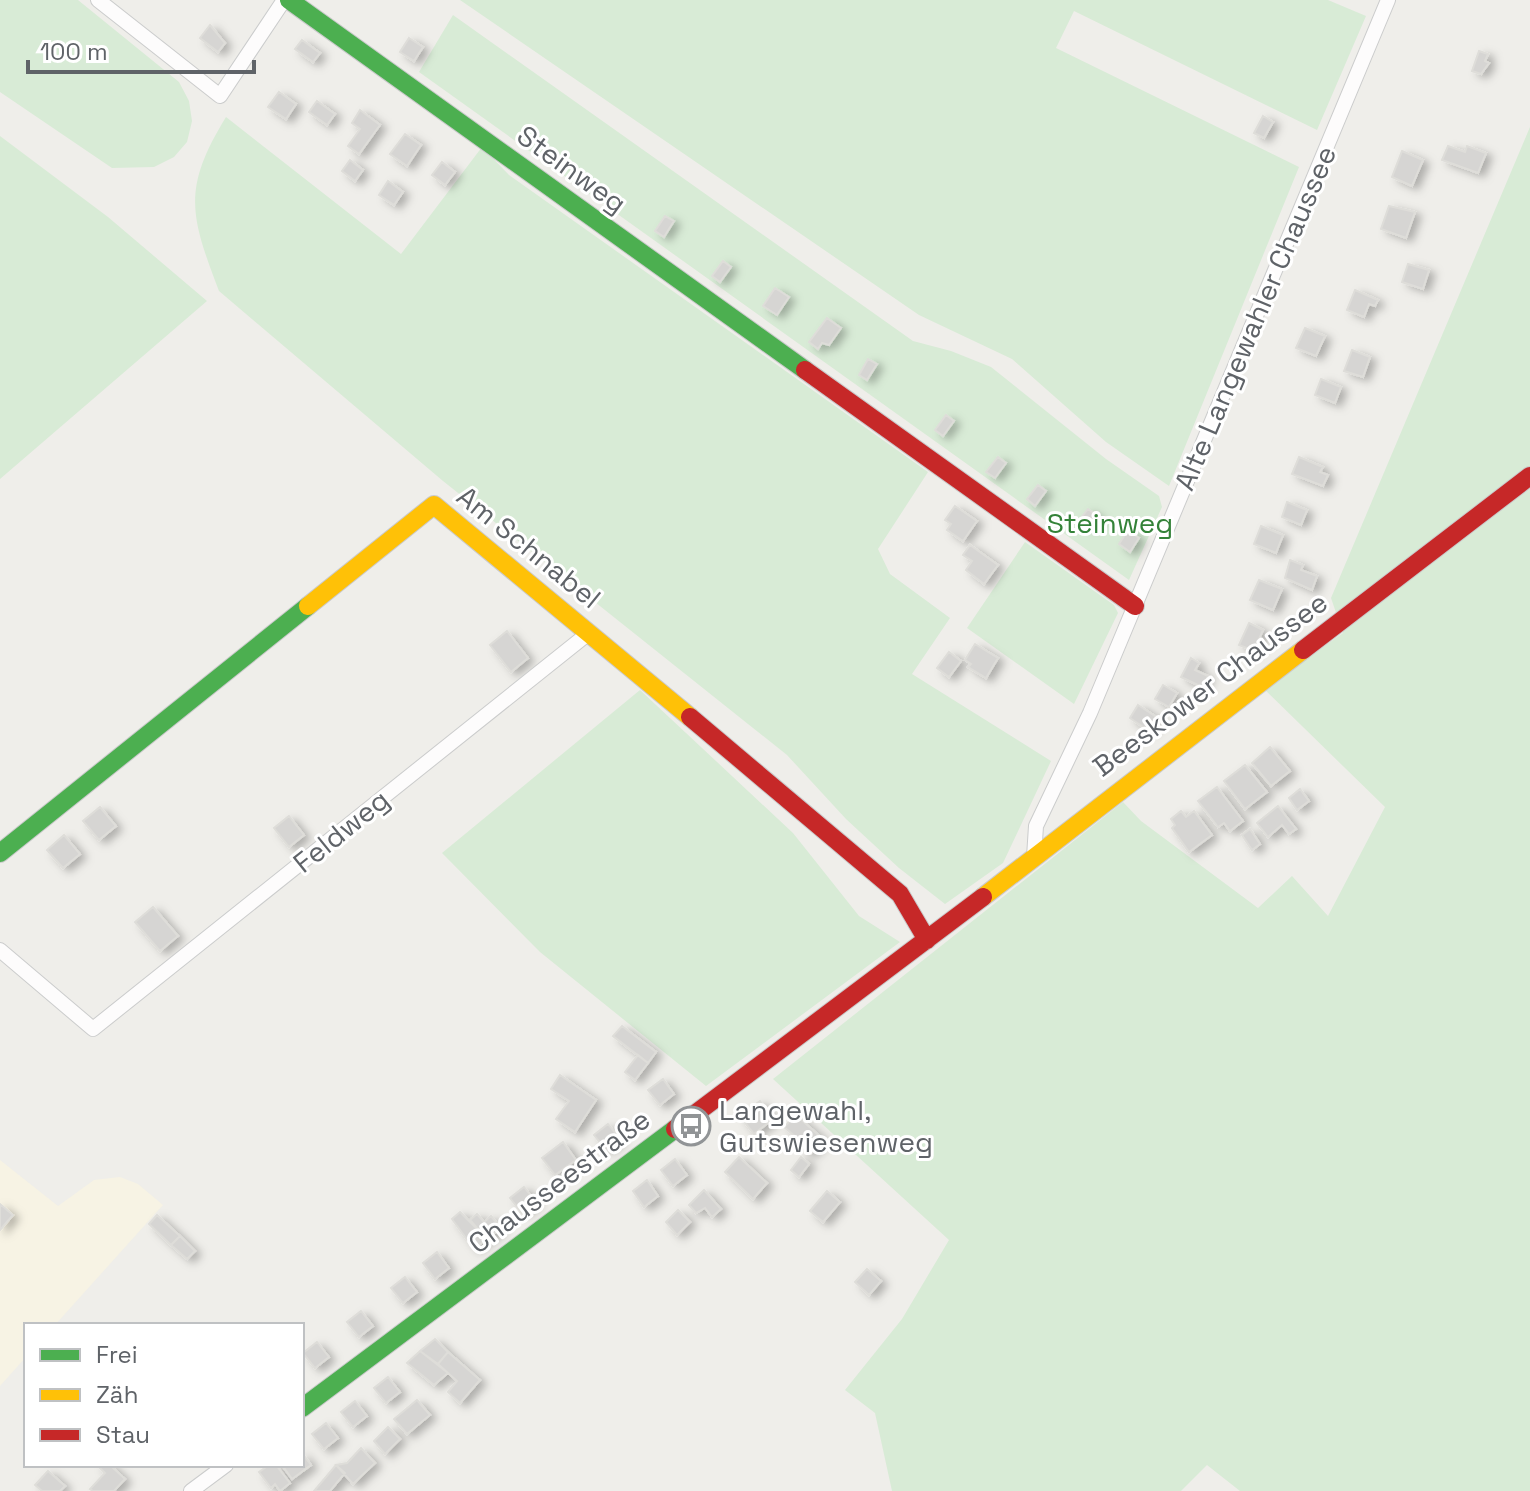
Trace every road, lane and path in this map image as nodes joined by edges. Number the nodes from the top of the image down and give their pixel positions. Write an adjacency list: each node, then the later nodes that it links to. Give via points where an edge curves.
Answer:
1 (98, 0): 2 (street, via 220,96)
2 (286, 0): 5 (street, Steinweg)
3 (1388, 0): 5 (street, Alte Langewahler Chaussee)
4 (1530, 476): 8 (street, Beeskower Chaussee)
5 (1135, 606): 8 (street, Alte Langewahler Chaussee, via 1036,826)
6 (590, 632): 7 (street, Am Schnabel, via 434,505); 9 (street, Am Schnabel, via 900,894); 10 (street, Feldweg, via 93,1029)
7 (0, 853)
8 (1034, 857): 9 (street, Beeskower Chaussee)
9 (927, 940): 11 (street, Chausseestraße)
10 (0, 950)
11 (304, 1407)
12 (223, 1467): 13 (street)
13 (191, 1491)

